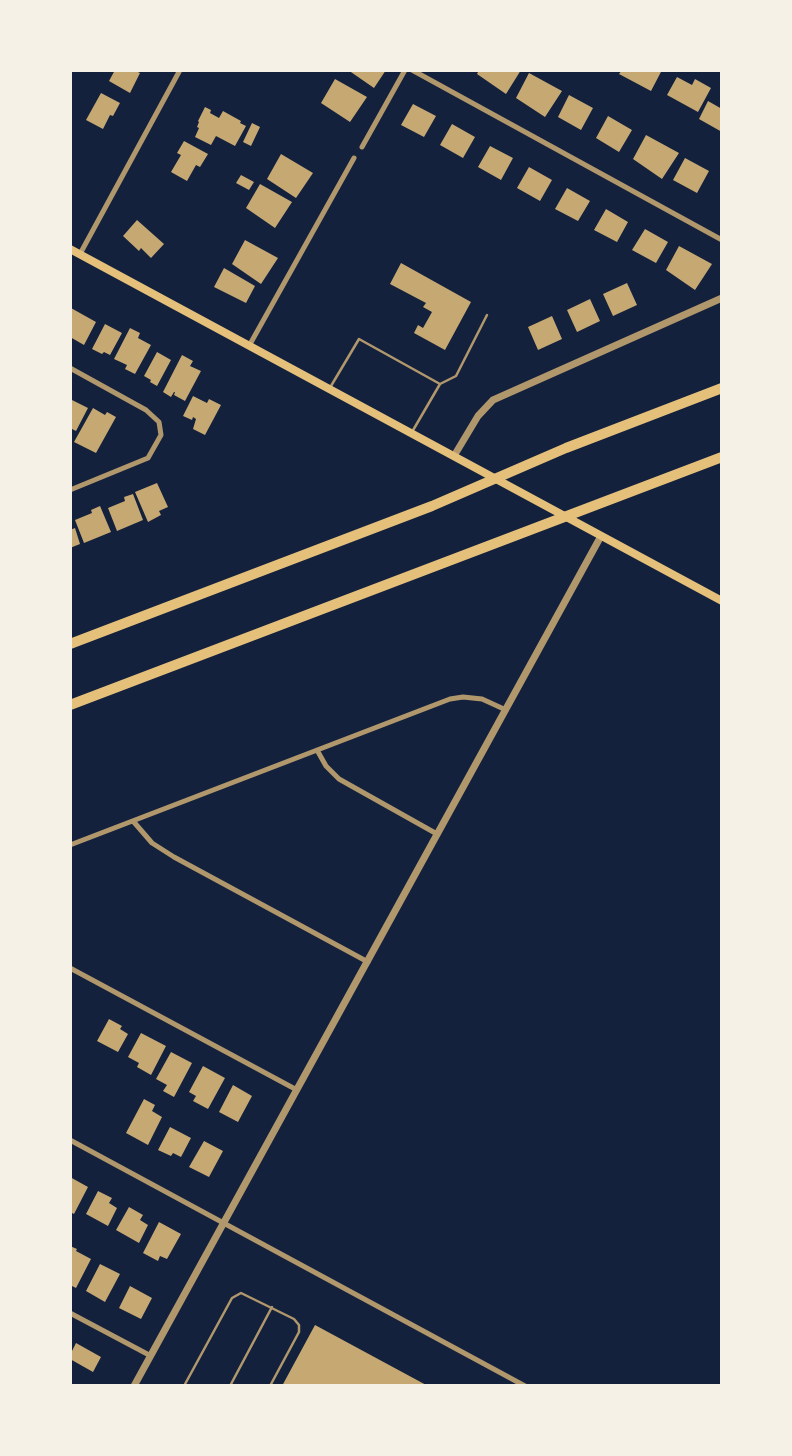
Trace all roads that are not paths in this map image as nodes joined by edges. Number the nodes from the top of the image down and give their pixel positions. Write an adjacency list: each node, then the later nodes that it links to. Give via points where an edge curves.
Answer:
1 (180, 70): 8 (street)
2 (405, 70): 4 (street)
3 (412, 70): 6 (street)
4 (362, 147)
5 (354, 158): 11 (street)
6 (722, 240)
7 (70, 249): 8 (main road)
8 (80, 254): 11 (main road)
9 (722, 298): 17 (street, via 493,400)
10 (487, 315): 13 (lane, via 456,376)
11 (249, 346): 15 (main road)
12 (70, 368): 19 (street, via 146,410 159,422 161,435 148,458)
13 (440, 384): 15 (lane, via 359,339); 16 (lane)
14 (722, 388): 22 (highway, via 432,506)
15 (329, 389): 16 (main road)
16 (412, 433): 17 (main road)
17 (454, 456): 20 (main road)
18 (722, 457): 23 (highway)
19 (70, 490)
20 (601, 537): 21 (main road); 24 (street)
21 (722, 601)
22 (70, 644)
23 (70, 705)
24 (506, 710): 25 (street, via 482,699 450,699); 27 (street)
25 (317, 750): 26 (street); 27 (street, via 339,779)
26 (133, 821): 28 (street); 29 (street, via 152,843 174,857)
27 (437, 834): 29 (street)
28 (70, 845)
29 (368, 962): 31 (street)
30 (70, 968): 31 (street)
31 (298, 1090): 33 (street)
32 (70, 1140): 33 (street)
33 (223, 1223): 36 (street); 41 (street)
34 (272, 1307): 38 (lane, via 245,1293 236,1294); 39 (lane); 40 (lane, via 293,1319 300,1329)
35 (70, 1312): 36 (street)
36 (151, 1356): 37 (street)
37 (135, 1386)
38 (184, 1386)
39 (230, 1386)
40 (270, 1386)
41 (525, 1386)

